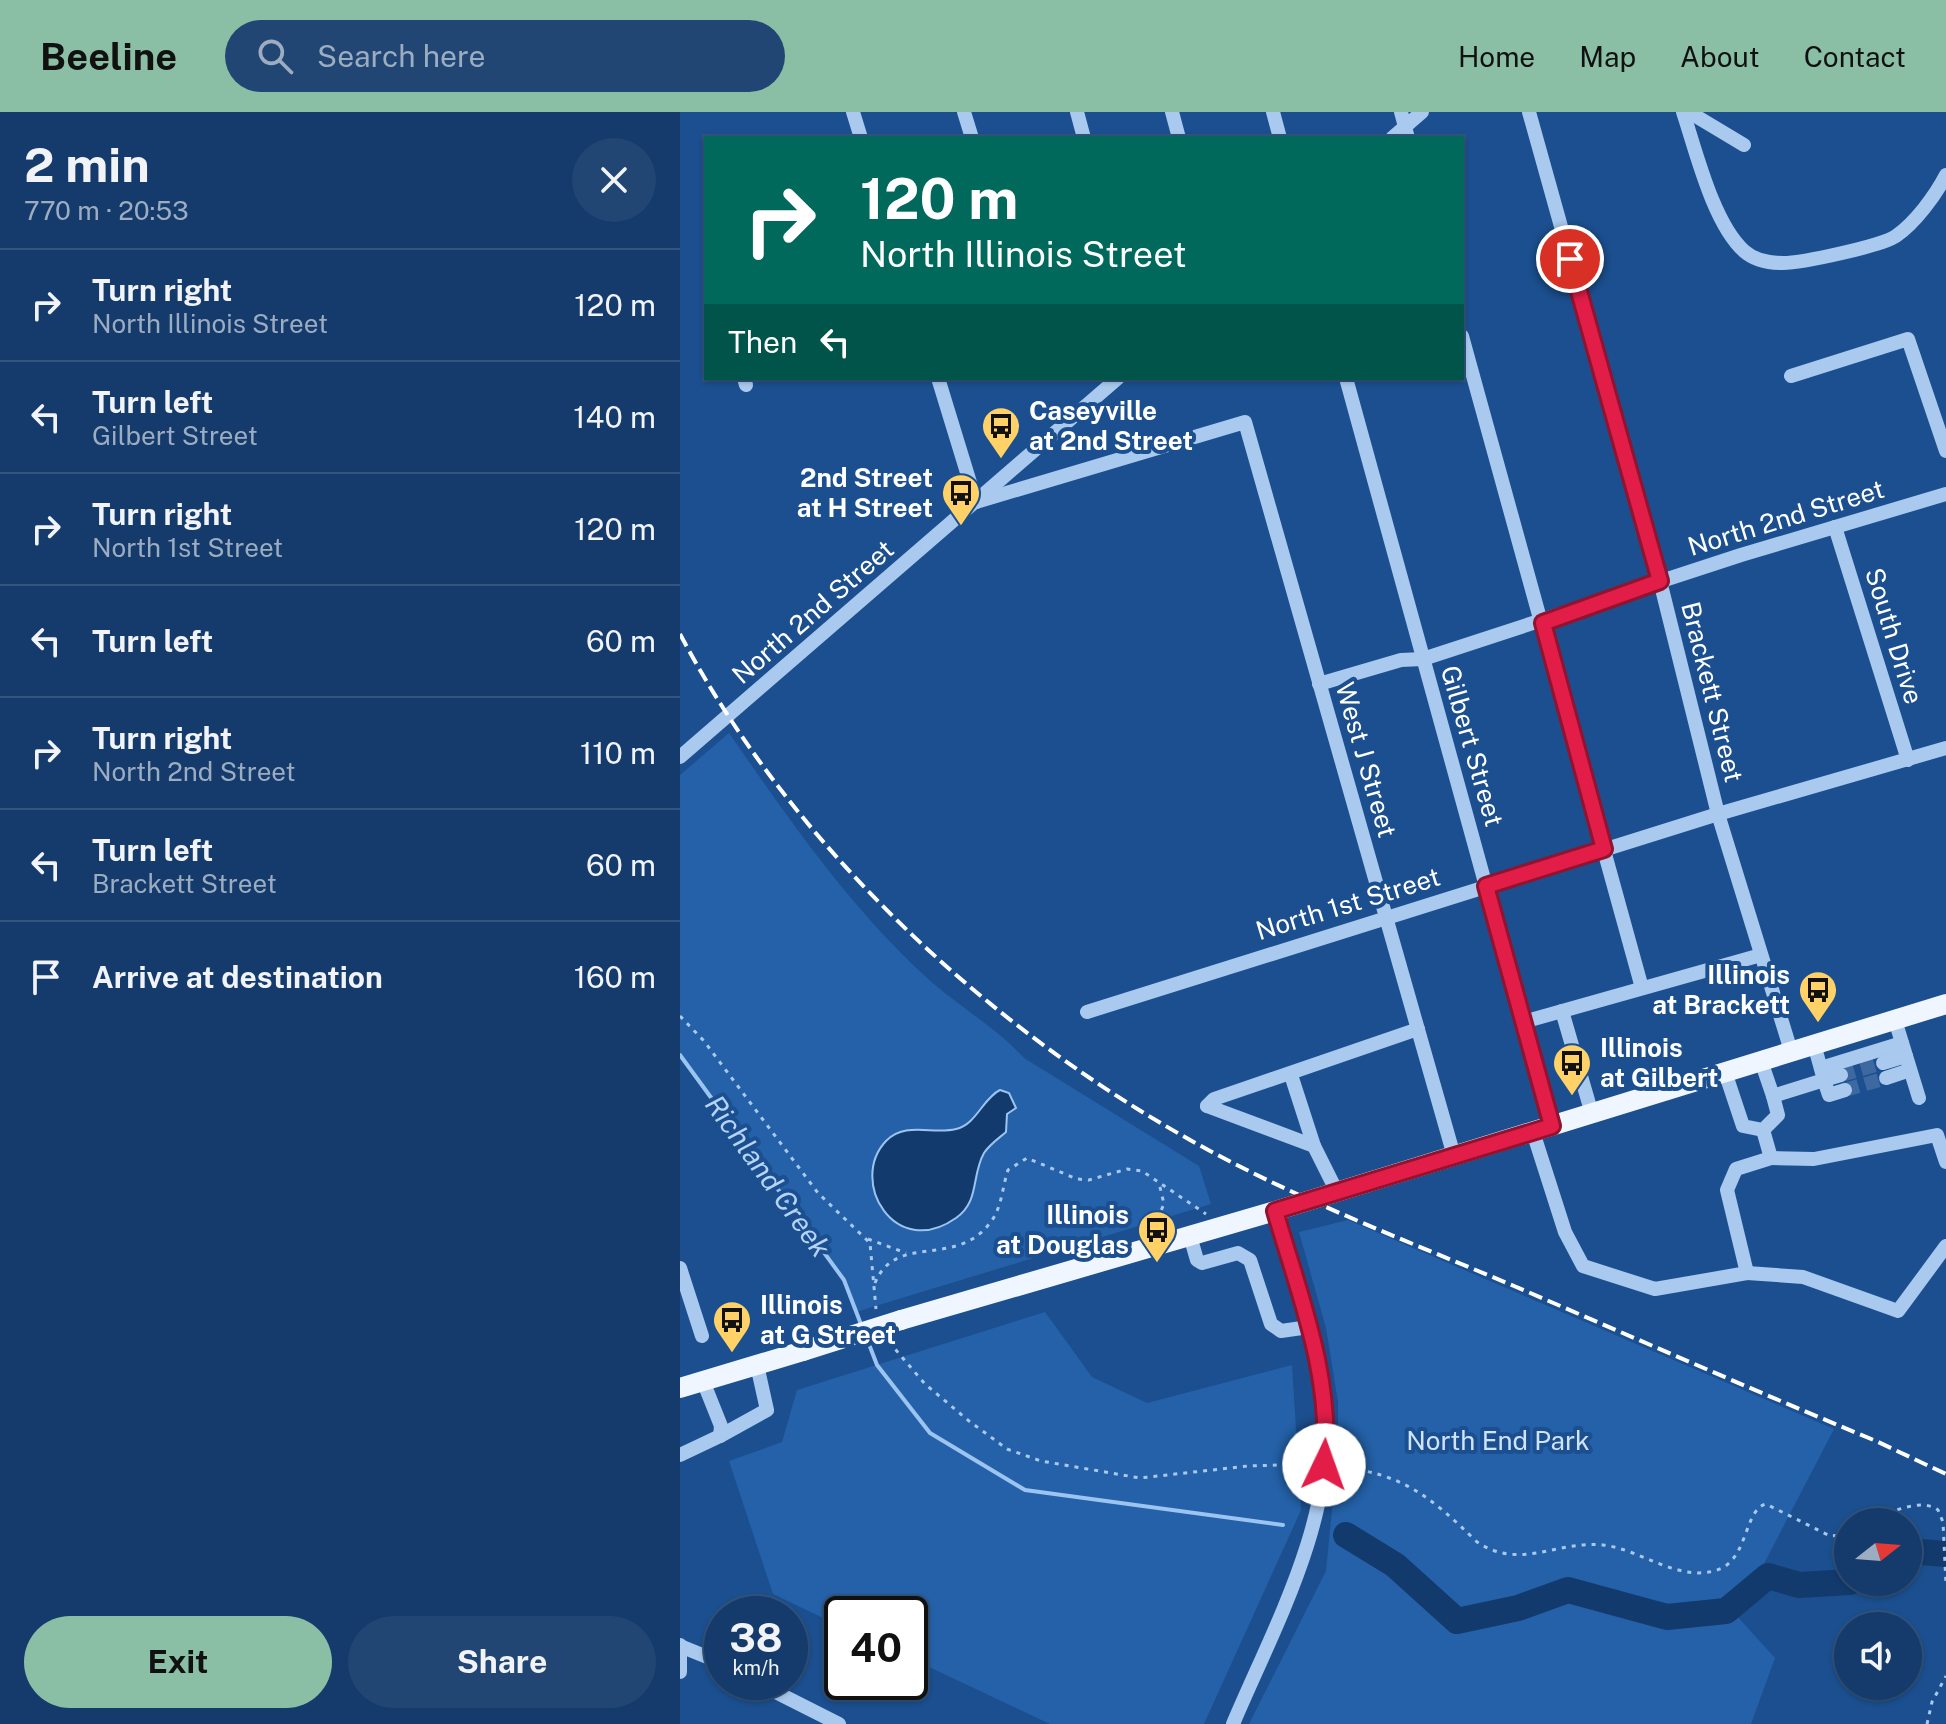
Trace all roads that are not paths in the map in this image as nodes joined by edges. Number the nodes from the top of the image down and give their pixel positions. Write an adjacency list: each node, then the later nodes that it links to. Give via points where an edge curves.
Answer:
1 (853, 112): 10 (street)
2 (964, 112): 11 (street)
3 (1077, 112): 12 (street)
4 (1172, 112): 13 (street)
5 (1273, 112): 14 (street)
6 (1422, 112): 9 (street)
7 (1529, 112): 26 (street, Brackett Street)
8 (1686, 112): 15 (street); 16 (street, via 1731,236 1761,261 1787,263 1895,236)
9 (1404, 126)
10 (860, 136)
11 (971, 136)
12 (1083, 136)
13 (1178, 136)
14 (1279, 136)
15 (1744, 145)
16 (1946, 175)
17 (1464, 343): 27 (street)
18 (1791, 376): 22 (street, via 1908,339)
19 (939, 380): 24 (street)
20 (1116, 380): 24 (street, North 2nd Street)
21 (1347, 380): 28 (street, Gilbert Street)
22 (1946, 451)
23 (1945, 499): 25 (street, North 2nd Street)
24 (976, 502): 29 (street, West J Street, via 1245,422); 31 (street, North 2nd Street)
25 (1835, 527): 26 (street, North 2nd Street); 32 (street, South Drive)
26 (1660, 581): 27 (street, North 2nd Street); 33 (street, Brackett Street)
27 (1543, 623): 28 (street, North 2nd Street); 34 (street)
28 (1423, 659): 29 (street, North 2nd Street, via 1401,660); 35 (street, Gilbert Street)
29 (1319, 684): 36 (street, West J Street)
30 (1946, 748): 32 (street, North 1st Street)
31 (680, 757)
32 (1908, 760): 33 (street, North 1st Street)
33 (1718, 814): 34 (street, North 1st Street); 37 (street, Brackett Street)
34 (1604, 849): 35 (street, North 1st Street); 38 (street)
35 (1486, 886): 36 (street, North 1st Street); 43 (street, Gilbert Street)
36 (1386, 916): 41 (street, North 1st Street); 44 (street, West J Street)
37 (1761, 955): 38 (street); 46 (street, Brackett Street)
38 (1642, 988): 40 (street)
39 (1946, 1004): 42 (main road)
40 (1562, 1011): 43 (street); 56 (street)
41 (1087, 1012)
42 (1895, 1020): 45 (main road); 47 (street)
43 (1523, 1022): 57 (street, Gilbert Street)
44 (1418, 1029): 52 (street); 60 (street, West J Street)
45 (1814, 1044): 46 (main road); 51 (street)
46 (1791, 1051): 48 (main road)
47 (1906, 1056): 49 (street); 51 (street); 55 (street)
48 (1761, 1061): 50 (main road); 54 (street)
49 (1884, 1070)
50 (1725, 1072): 56 (main road); 58 (street, via 1743,1126)
51 (1822, 1074): 53 (street); 54 (street)
52 (1291, 1075): 59 (street); 59 (street, via 1214,1099 1207,1106)
53 (1843, 1083)
54 (1773, 1096): 58 (street, via 1778,1115)
55 (1919, 1098)
56 (1592, 1114): 57 (main road)
57 (1542, 1129): 60 (main road); 68 (street, Gilbert Street, via 1565,1232 1583,1266 1655,1289)
58 (1763, 1130): 61 (street)
59 (1314, 1146): 63 (street)
60 (1454, 1156): 63 (main road)
61 (1771, 1158): 62 (street, via 1814,1159 1937,1135); 68 (street, via 1736,1169 1727,1190)
62 (1946, 1162)
63 (1337, 1192): 64 (main road)
64 (1275, 1211): 65 (main road); 69 (street)
65 (1190, 1236): 69 (street, via 1202,1263 1238,1253 1250,1260 1271,1324 1289,1332); 71 (main road, bridge)
66 (1946, 1246): 68 (street, via 1898,1311 1803,1277)
67 (680, 1268): 70 (street)
68 (1747, 1273)
69 (1309, 1327): 81 (street, via 1326,1409 1324,1465 1301,1565)
70 (702, 1336)
71 (757, 1365): 72 (main road); 74 (street, via 767,1410)
72 (703, 1381): 73 (main road); 74 (street)
73 (680, 1388)
74 (720, 1436): 75 (street)
75 (680, 1455)
76 (680, 1646): 77 (street); 78 (street)
77 (704, 1656)
78 (680, 1672)
79 (792, 1700): 80 (street)
80 (839, 1724)
81 (1233, 1724)

